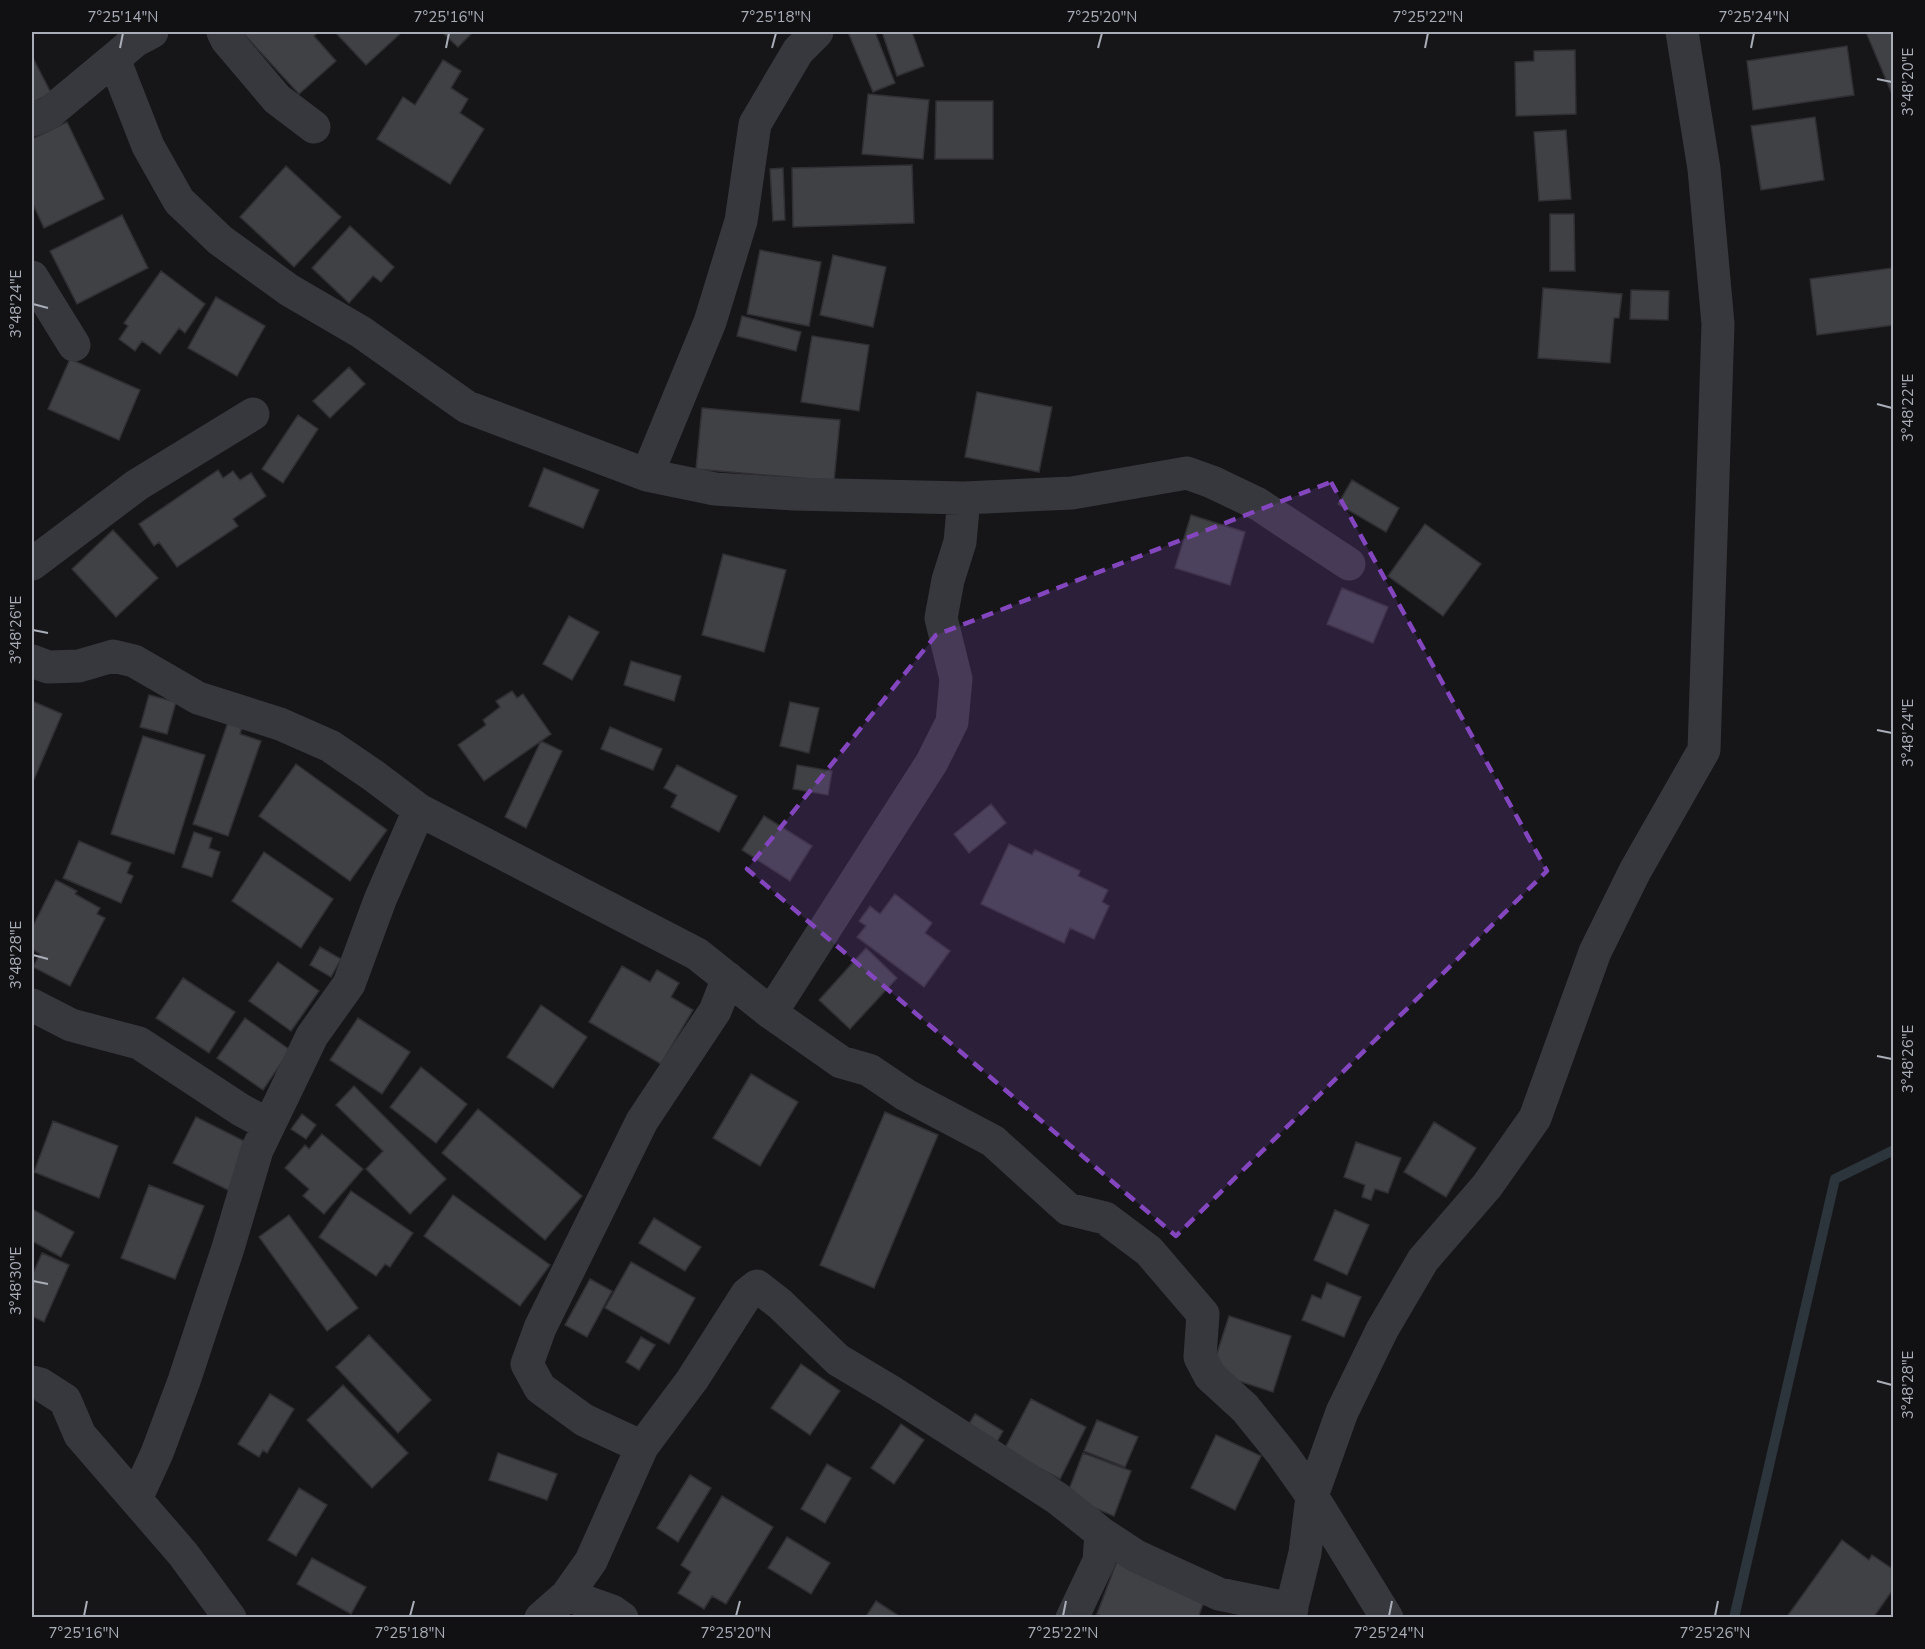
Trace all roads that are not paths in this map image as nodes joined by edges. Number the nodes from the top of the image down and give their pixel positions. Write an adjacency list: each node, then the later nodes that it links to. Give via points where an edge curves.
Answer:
1 (152, 32): 5 (street)
2 (223, 32): 7 (street, via 278,99)
3 (817, 32): 11 (street, via 798,51 755,124 741,221 710,322)
4 (1682, 32): 23 (street, via 1704,169 1718,324 1704,750 1595,951 1535,1118 1487,1186 1423,1260 1382,1330 1342,1412)
5 (114, 59): 6 (street, via 49,113); 11 (street, via 148,146 179,201 220,240 467,407)
6 (32, 120)
7 (314, 127)
8 (32, 277): 9 (street)
9 (74, 345)
10 (253, 414): 13 (street, via 137,485)
11 (647, 475): 12 (street, via 715,489)
12 (964, 498): 14 (street, via 1072,493 1187,473 1258,504); 19 (street, via 960,542 941,618 956,679 952,722 932,762)
13 (32, 564)
14 (1349, 564)
15 (32, 661): 16 (street, via 48,667 79,666 112,656 134,661 198,698 280,724 330,746)
16 (419, 810): 17 (street, via 697,954); 20 (street, via 349,984 312,1036)
17 (728, 978): 19 (street); 22 (street, via 714,1011 642,1121 540,1328 527,1364 540,1388 584,1420)
18 (32, 1005): 20 (street, via 71,1025 139,1043)
19 (771, 1013): 23 (street, via 841,1062 869,1070 906,1095 993,1141 1068,1209 1105,1218 1149,1251 1203,1314 1200,1358 1210,1376 1245,1408)
20 (269, 1125): 24 (street, via 257,1150 184,1381)
21 (32, 1382): 24 (street, via 65,1400 80,1435)
22 (642, 1447): 25 (street, via 692,1380 747,1294 757,1286 838,1360 1057,1498); 26 (street, via 591,1561)
23 (1312, 1496): 27 (street, via 1305,1553); 32 (street)
24 (136, 1499): 28 (street)
25 (1101, 1533): 27 (street, via 1136,1556 1219,1594); 31 (street, via 1099,1561)
26 (567, 1595): 29 (street); 30 (street)
27 (1291, 1613)
28 (230, 1617)
29 (541, 1617)
30 (622, 1617)
31 (1072, 1617)
32 (1387, 1617)

